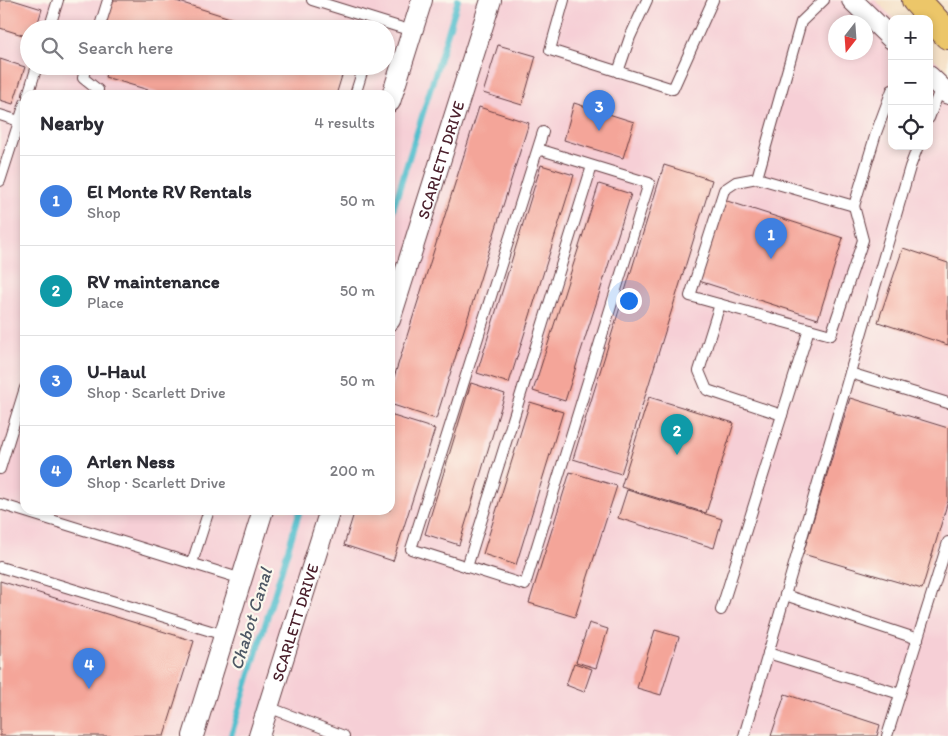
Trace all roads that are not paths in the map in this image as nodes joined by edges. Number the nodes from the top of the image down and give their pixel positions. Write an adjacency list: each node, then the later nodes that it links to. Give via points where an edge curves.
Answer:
1 (58, 0): 12 (lane)
2 (108, 0): 13 (lane)
3 (312, 0): 14 (lane)
4 (422, 0): 16 (street)
5 (491, 0): 40 (street, SCARLETT DRIVE)
6 (564, 0): 19 (lane, via 550,50)
7 (647, 0): 19 (lane)
8 (713, 0): 19 (lane, via 673,88)
9 (824, 0): 37 (lane, via 801,22)
10 (852, 0): 17 (street)
11 (916, 0): 18 (highway)
12 (52, 20)
13 (101, 20)
14 (365, 20)
15 (395, 28): 16 (lane)
16 (412, 31): 27 (street)
17 (888, 35)
18 (948, 35)
19 (618, 72)
20 (34, 75): 24 (lane)
21 (84, 75): 25 (lane, via 83,78)
22 (361, 75): 26 (lane)
23 (940, 86): 29 (lane)
24 (30, 90)
25 (98, 90)
26 (357, 90)
27 (394, 90)
28 (888, 101): 39 (lane)
29 (933, 106)
30 (0, 115): 32 (lane)
31 (20, 118): 32 (lane)
32 (19, 121): 38 (lane)
33 (543, 132): 34 (lane)
34 (538, 150): 36 (lane); 57 (lane, via 411,549)
35 (916, 150): 43 (lane)
36 (592, 166): 57 (lane); 57 (lane, via 649,183 525,585)
37 (757, 178): 39 (lane); 41 (lane, via 736,182 724,190 690,296)
38 (0, 181)
39 (854, 206): 42 (lane, via 863,240 831,335)
40 (395, 304)
41 (720, 304): 42 (lane); 46 (lane, via 699,371 707,390)
42 (809, 329): 46 (lane)
43 (850, 373): 44 (lane); 59 (lane)
44 (948, 403)
45 (20, 404): 47 (lane)
46 (782, 415): 60 (lane)
47 (0, 469)
48 (0, 504): 49 (lane)
49 (20, 510)
50 (36, 515): 55 (lane)
51 (207, 515): 55 (lane)
52 (262, 515): 58 (street)
53 (328, 515): 65 (street, SCARLETT DRIVE)
54 (948, 542): 62 (lane)
55 (192, 563): 58 (lane)
56 (0, 567): 61 (lane)
57 (467, 567)
58 (242, 579): 61 (street)
59 (785, 595): 62 (lane); 63 (lane)
60 (720, 610)
61 (224, 635): 66 (street)
62 (918, 639): 64 (lane)
63 (768, 653): 64 (lane); 69 (lane)
64 (900, 694): 70 (lane)
65 (268, 707): 67 (street, SCARLETT DRIVE); 68 (lane)
66 (193, 736)
67 (259, 736)
68 (344, 736)
69 (744, 736)
70 (887, 736)

